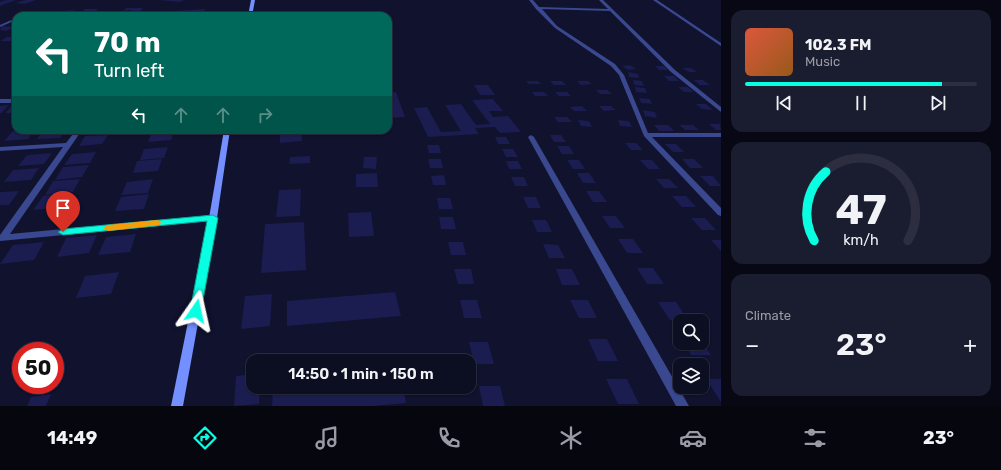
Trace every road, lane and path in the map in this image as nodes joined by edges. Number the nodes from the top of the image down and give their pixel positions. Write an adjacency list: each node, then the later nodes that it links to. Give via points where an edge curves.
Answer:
1 (252, 0): 7 (main road)
2 (531, 0): 5 (street)
3 (601, 0): 6 (street)
4 (655, 0): 10 (street)
5 (537, 8): 6 (street); 16 (street, via 556,27 613,65 621,75)
6 (612, 10): 13 (street, via 673,71)
7 (250, 12)
8 (12, 21): 9 (street)
9 (0, 26)
10 (721, 45)
11 (12, 100): 12 (street)
12 (0, 101)
13 (721, 110)
14 (75, 134): 19 (street)
15 (226, 134): 22 (main road)
16 (646, 135): 17 (street); 21 (street)
17 (721, 135)
18 (531, 138): 25 (street)
19 (68, 145): 20 (street); 23 (street)
20 (0, 150)
21 (721, 213)
22 (213, 218): 23 (street); 24 (main road)
23 (1, 238)
24 (177, 406)
25 (683, 406)

